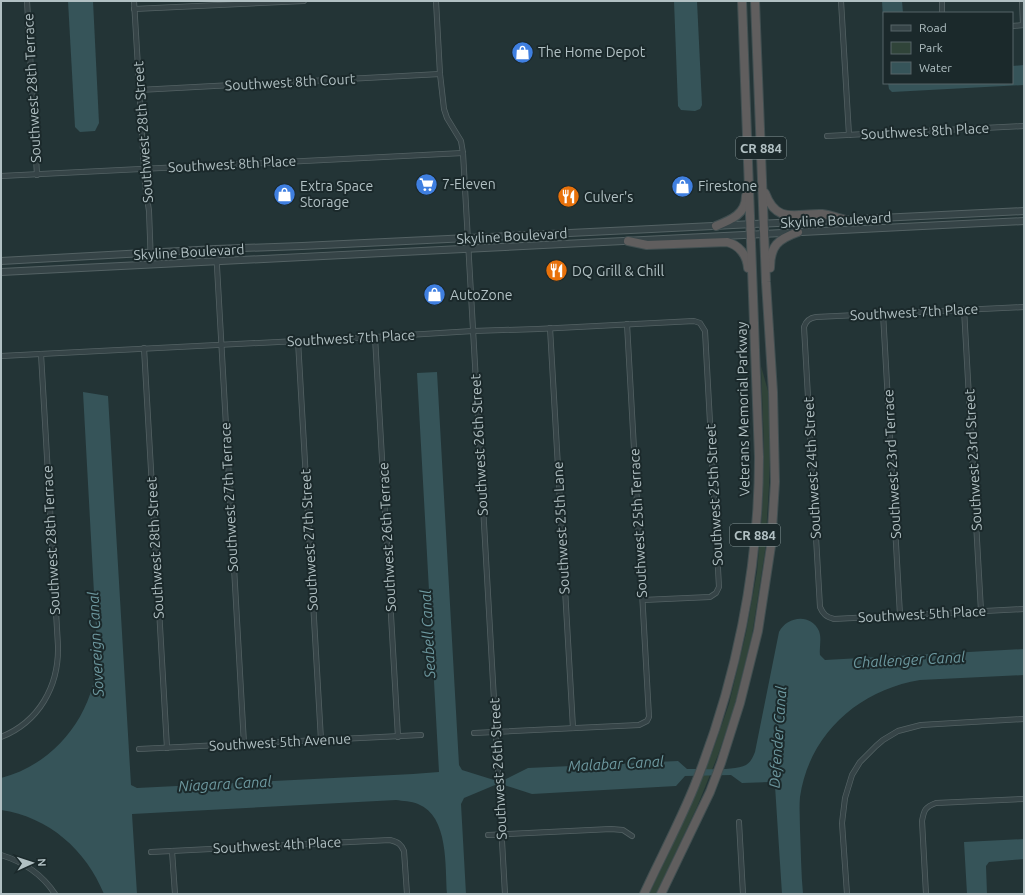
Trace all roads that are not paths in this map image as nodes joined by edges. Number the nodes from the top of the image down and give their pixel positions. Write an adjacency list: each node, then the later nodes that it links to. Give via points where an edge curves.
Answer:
1 (27, 1): 22 (street, Southwest 28th Terrace)
2 (134, 1): 10 (street, Southwest 28th Street)
3 (304, 1): 10 (street)
4 (436, 1): 15 (street, Southwest 26th Street)
5 (742, 1): 14 (highway, Veterans Memorial Parkway / CR 884)
6 (755, 1): 24 (highway, Veterans Memorial Parkway / CR 884)
7 (841, 1): 18 (street)
8 (942, 1): 11 (street)
9 (1022, 1): 12 (street)
10 (134, 9): 16 (street, Southwest 28th Street)
11 (942, 12)
12 (1024, 25): 13 (street)
13 (1013, 26)
14 (746, 73): 28 (highway, Veterans Memorial Parkway / CR 884); 30 (highway, via 742,102 746,203 734,218)
15 (440, 74): 16 (street, Southwest 8th Court); 20 (street, Southwest 26th Street, via 444,109 461,140)
16 (139, 90): 21 (street, Southwest 28th Street)
17 (1024, 126): 18 (street, Southwest 8th Place)
18 (849, 135): 19 (street, Southwest 8th Place)
19 (827, 136)
20 (463, 153): 21 (street, Southwest 8th Place); 34 (street, Southwest 26th Street)
21 (144, 168): 22 (street, Southwest 8th Place); 38 (street, Southwest 28th Street)
22 (37, 175): 23 (street, Southwest 8th Place)
23 (1, 176)
24 (763, 187): 26 (highway, via 772,207 784,216 823,214); 29 (highway, Veterans Memorial Parkway / CR 884)
25 (1024, 211): 26 (street, Skyline Boulevard)
26 (846, 220): 29 (street, Skyline Boulevard)
27 (1024, 222): 31 (street, Skyline Boulevard)
28 (751, 224): 29 (street, Skyline Boulevard); 30 (street, Skyline Boulevard); 33 (highway, Veterans Memorial Parkway / CR 884)
29 (764, 224): 32 (highway, Veterans Memorial Parkway / CR 884)
30 (716, 226): 34 (street, Skyline Boulevard)
31 (798, 232): 32 (street, Skyline Boulevard); 58 (highway, via 781,240 773,249 770,258)
32 (764, 234): 33 (street, Skyline Boulevard); 58 (highway, Veterans Memorial Parkway / CR 884)
33 (751, 235): 35 (street, Skyline Boulevard); 43 (highway, Veterans Memorial Parkway / CR 884)
34 (468, 238): 36 (street, Southwest 26th Street); 37 (street, Skyline Boulevard)
35 (628, 241): 36 (street, Skyline Boulevard); 43 (highway, via 647,245 730,243 740,249 747,261)
36 (468, 248): 40 (street, Skyline Boulevard); 51 (street, Southwest 26th Street)
37 (216, 249): 38 (street, Skyline Boulevard); 40 (street, Southwest 27th Terrace)
38 (151, 254): 39 (street, Skyline Boulevard); 41 (street, Southwest 28th Street)
39 (1, 261)
40 (216, 261): 41 (street, Skyline Boulevard); 54 (street, Southwest 27th Terrace)
41 (151, 264): 42 (street, Skyline Boulevard)
42 (1, 272)
43 (754, 306): 87 (highway, Veterans Memorial Parkway / CR 884, via 759,481 750,581 738,646 719,719 694,788)
44 (1024, 306): 45 (street, Southwest 7th Place)
45 (964, 309): 46 (street, Southwest 7th Place); 61 (street, Southwest 23rd Street)
46 (883, 313): 47 (street, Southwest 7th Place, via 812,317); 63 (street, Southwest 23rd Terrace)
47 (806, 322): 62 (street, Southwest 24th Street, via 804,340 820,607)
48 (700, 323): 49 (street, Southwest 7th Place, via 694,321); 59 (street, Southwest 25th Street, via 705,331 719,587 710,597)
49 (627, 324): 50 (street, Southwest 7th Place); 59 (street, Southwest 25th Terrace)
50 (550, 328): 51 (street, Southwest 7th Place); 65 (street, Southwest 25th Lane)
51 (473, 331): 52 (street, Southwest 7th Place); 66 (street, Southwest 26th Street)
52 (375, 337): 53 (street, Southwest 7th Place); 70 (street, Southwest 26th Terrace)
53 (298, 341): 54 (street, Southwest 7th Place); 71 (street, Southwest 27th Street)
54 (221, 344): 55 (street, Southwest 7th Place); 72 (street, Southwest 27th Terrace)
55 (144, 348): 56 (street, Southwest 7th Place); 73 (street, Southwest 28th Street)
56 (41, 354): 57 (street, Southwest 7th Place); 69 (street, Southwest 28th Terrace, via 58,654 55,677 42,705 20,727)
57 (1, 356)
58 (773, 392): 88 (highway, Veterans Memorial Parkway / CR 884, via 773,516 758,631 742,695 710,792)
59 (643, 600): 65 (street, Southwest 25th Terrace, via 650,713 647,721 640,725)
60 (1024, 609): 61 (street, Southwest 5th Place)
61 (981, 611): 63 (street, Southwest 5th Place)
62 (823, 613): 63 (street, Southwest 5th Place, via 834,619)
63 (900, 615)
64 (1024, 719): 90 (street, via 914,726 898,731 883,740 866,756 852,774 843,806)
65 (573, 728): 66 (street)
66 (496, 731): 67 (street); 77 (street, Southwest 26th Street)
67 (474, 733)
68 (421, 735): 70 (street, Southwest 5th Avenue)
69 (1, 737)
70 (398, 737): 71 (street, Southwest 5th Avenue)
71 (321, 740): 72 (street, Southwest 5th Avenue)
72 (244, 744): 73 (street, Southwest 5th Avenue)
73 (167, 748): 74 (street, Southwest 5th Avenue)
74 (139, 749)
75 (1024, 799): 91 (street, via 929,805 924,810 922,821)
76 (739, 822): 89 (street)
77 (502, 834): 78 (street); 79 (street, via 611,829 623,830); 86 (street, Southwest 26th Street)
78 (488, 835)
79 (632, 836)
80 (172, 851): 81 (street, Southwest 4th Place); 84 (street); 85 (street, Southwest 4th Place, via 396,841 404,852)
81 (151, 852)
82 (1, 854): 83 (street, via 21,862 42,877)
83 (55, 894)
84 (175, 894)
85 (407, 894)
86 (505, 894)
87 (644, 894)
88 (661, 894)
89 (743, 894)
90 (847, 894)
91 (926, 894)

